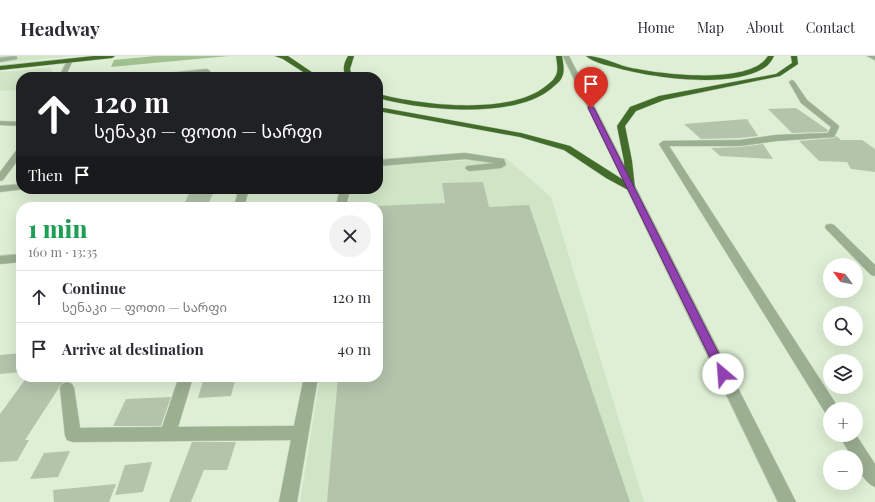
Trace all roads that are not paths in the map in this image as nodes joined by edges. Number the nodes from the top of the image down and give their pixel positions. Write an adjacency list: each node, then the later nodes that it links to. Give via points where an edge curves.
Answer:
1 (112, 56): 11 (highway)
2 (278, 56): 18 (highway, via 285,57)
3 (351, 56): 19 (highway, via 347,63)
4 (559, 56): 21 (highway, via 560,73 551,86 542,92 504,104 456,108 412,104)
5 (566, 56): 30 (street)
6 (589, 56): 7 (highway, via 608,64 643,72 691,77 745,73 763,67)
7 (771, 56)
8 (794, 56): 30 (highway, via 795,64 778,75 662,98 634,109 621,126)
9 (870, 56): 12 (street)
10 (16, 57): 13 (street); 15 (street)
11 (92, 57): 14 (highway)
12 (875, 58)
13 (0, 60)
14 (70, 60): 15 (highway); 17 (street)
15 (9, 67): 16 (highway)
16 (0, 68)
17 (64, 72)
18 (308, 72)
19 (347, 72)
20 (792, 82): 39 (street, via 804,101 835,127 830,134 740,143 663,144)
21 (383, 97)
22 (383, 110): 30 (highway, via 521,135 567,148)
23 (0, 123): 24 (street)
24 (16, 124)
25 (16, 156): 28 (street)
26 (383, 162): 27 (street, via 465,156 501,161 501,165)
27 (470, 168)
28 (2, 173)
29 (16, 188): 31 (street)
30 (630, 188): 45 (street)
31 (0, 189)
32 (830, 227): 35 (street)
33 (16, 258): 34 (street)
34 (0, 260)
35 (875, 272)
36 (184, 382): 41 (street)
37 (310, 382): 40 (street)
38 (67, 388): 41 (street, via 73,435)
39 (827, 402)
40 (301, 433): 41 (street); 44 (street)
41 (168, 434)
42 (851, 442): 43 (street)
43 (875, 479)
44 (288, 502)
45 (788, 502)

